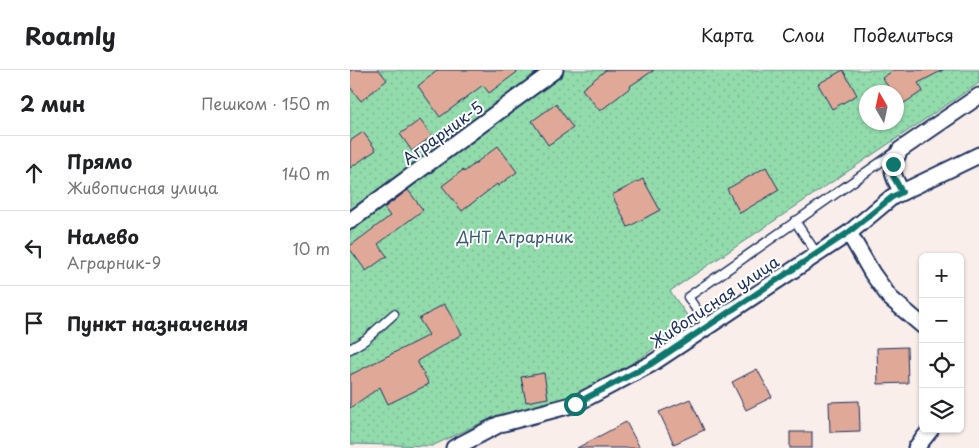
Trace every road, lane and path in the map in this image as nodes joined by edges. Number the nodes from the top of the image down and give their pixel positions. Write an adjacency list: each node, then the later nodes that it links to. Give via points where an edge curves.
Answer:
1 (555, 70): 6 (street, Аграрник-5)
2 (979, 96): 3 (street)
3 (900, 150): 5 (street, via 893,164 893,176); 7 (lane)
4 (979, 155): 5 (street, Живописная улица)
5 (902, 192): 8 (street, Живописная улица)
6 (350, 221)
7 (795, 221): 9 (lane); 12 (lane, via 688,297)
8 (849, 232): 9 (street, Живописная улица); 11 (street, via 890,298)
9 (817, 254): 12 (street, Живописная улица)
10 (394, 314): 13 (lane)
11 (919, 323)
12 (708, 326): 15 (street, Живописная улица, via 651,364 575,404 500,424)
13 (350, 349)
14 (929, 433): 16 (street)
15 (454, 448)
16 (916, 448)

